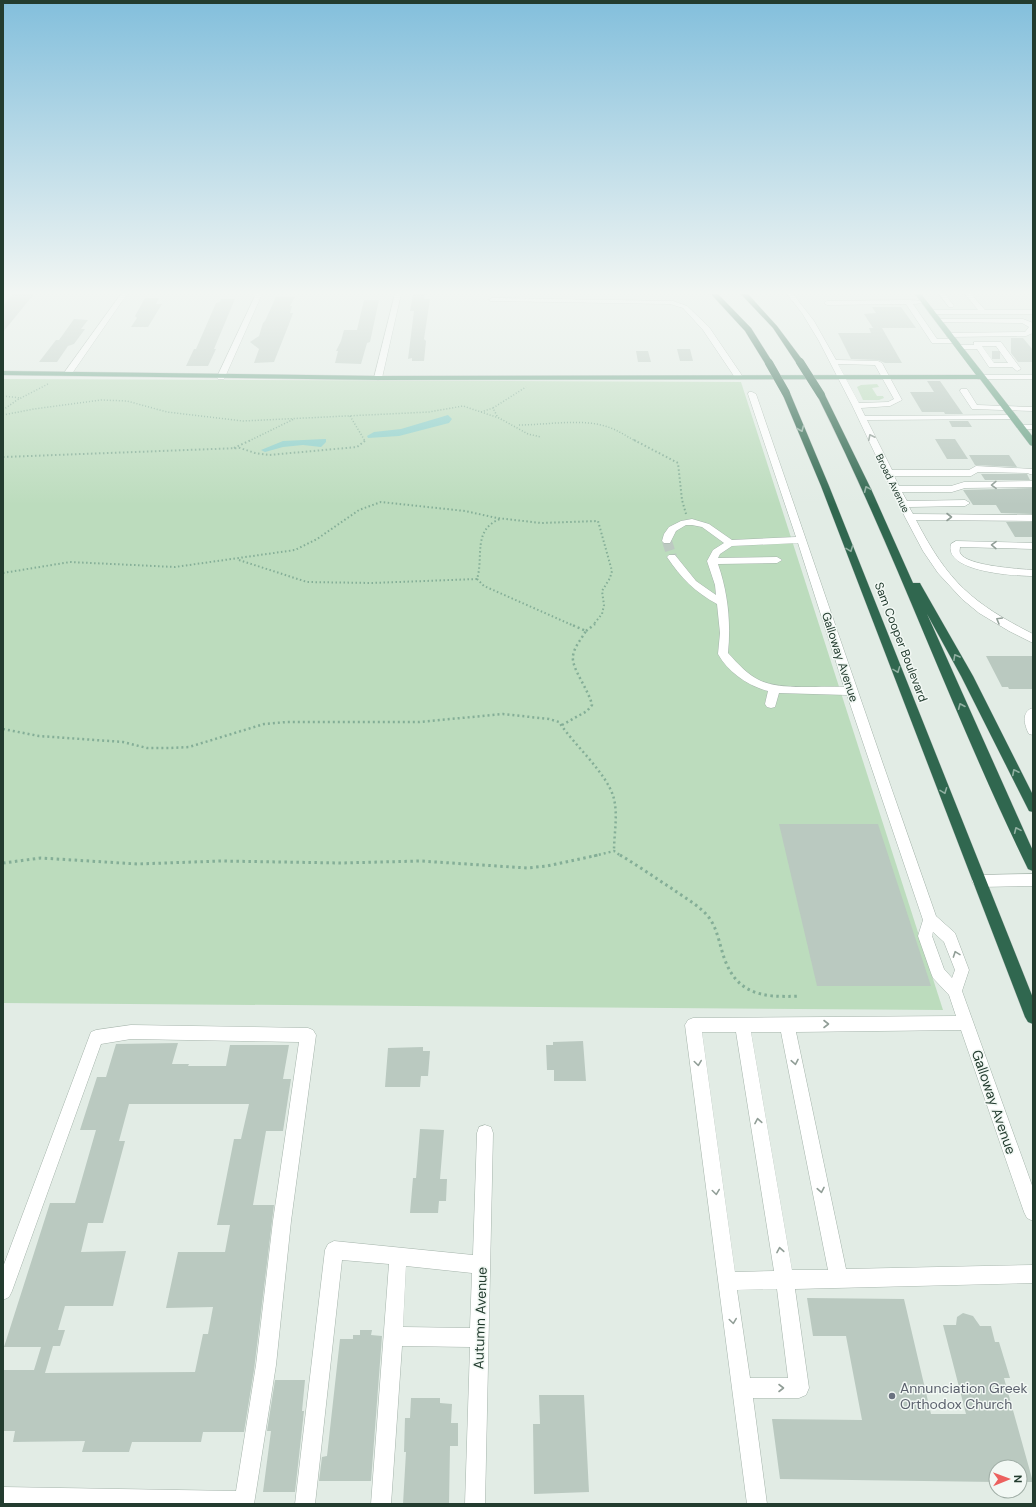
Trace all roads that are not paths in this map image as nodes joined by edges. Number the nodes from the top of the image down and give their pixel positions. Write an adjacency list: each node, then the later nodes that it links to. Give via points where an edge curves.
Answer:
1 (74, 364): 15 (street)
2 (227, 364): 18 (street)
3 (381, 364): 23 (street)
4 (731, 364): 16 (street)
5 (770, 364): 63 (highway, Sam Cooper Boulevard, one-way to 63, bridge, via 786,393 825,486)
6 (801, 364): 44 (highway, one-way to 6, bridge, via 821,396)
7 (835, 364): 19 (street, Broad Avenue)
8 (879, 364): 20 (street)
9 (972, 364): 17 (main road)
10 (992, 364): 12 (street)
11 (1014, 364): 12 (street)
12 (1016, 367): 13 (street); 21 (street)
13 (1033, 369)
14 (3, 373): 15 (main road)
15 (68, 373): 18 (main road)
16 (739, 376): 19 (main road); 23 (main road)
17 (981, 376): 20 (main road); 21 (street); 27 (main road)
18 (221, 377): 23 (main road)
19 (842, 377): 20 (main road); 26 (street, Broad Avenue)
20 (886, 377): 26 (street, via 898,400 890,404)
21 (1023, 377): 22 (street)
22 (1033, 377)
23 (378, 378)
24 (964, 392): 27 (street, via 975,407)
25 (752, 394): 45 (street, Galloway Avenue)
26 (856, 406): 30 (street, Broad Avenue)
27 (1006, 408): 28 (street); 29 (main road)
28 (1033, 409)
29 (1013, 417): 30 (street); 31 (main road)
30 (862, 418): 35 (street, Broad Avenue, one-way to 30)
31 (1021, 427): 32 (street); 33 (main road)
32 (1033, 427)
33 (1033, 443)
34 (1033, 472): 35 (street, via 976,469 971,473)
35 (888, 473): 38 (street, Broad Avenue)
36 (1033, 484): 37 (street, one-way to 37, via 964,485)
37 (956, 488): 38 (street); 39 (street)
38 (896, 489): 40 (street, Broad Avenue)
39 (965, 503): 40 (street); 42 (street)
40 (904, 504): 41 (street, Broad Avenue)
41 (910, 517): 42 (street, one-way to 42); 54 (street, Broad Avenue, one-way to 41, via 987,613 956,589 937,567)
42 (968, 517): 43 (street)
43 (1033, 518)
44 (883, 524): 60 (highway, one-way to 44, via 967,676); 61 (highway, one-way to 44)
45 (802, 540): 47 (street); 56 (street, Galloway Avenue)
46 (667, 541): 47 (street, via 670,530 680,524 701,522)
47 (730, 543): 51 (street, via 716,552)
48 (1033, 546): 52 (street, one-way to 52, via 956,544 954,549 959,559 968,563)
49 (672, 557): 53 (street, via 689,581 702,592)
50 (777, 560): 51 (street)
51 (712, 561): 53 (street, via 720,585)
52 (1033, 573)
53 (721, 602): 55 (street, via 725,633 723,654 746,676)
54 (1033, 639)
55 (774, 689): 56 (street); 57 (street)
56 (851, 691): 64 (street, Galloway Avenue)
57 (771, 704)
58 (1033, 712): 59 (street, via 1030,714)
59 (1033, 731)
60 (1033, 807)
61 (1033, 865)
62 (1033, 880): 63 (street)
63 (979, 881): 66 (highway, Sam Cooper Boulevard)
64 (930, 920): 65 (street, Galloway Avenue, via 925,936 938,973); 65 (street, Galloway Avenue, one-way to 64, via 962,970 950,938)
65 (955, 991): 67 (street, Galloway Avenue)
66 (1033, 1016)
67 (966, 1023): 69 (street, one-way to 67); 71 (street, Galloway Avenue)
68 (742, 1024): 69 (street); 76 (street, one-way to 68); 77 (street, one-way to 77, via 693,1025)
69 (787, 1024): 75 (street, one-way to 75)
70 (485, 1133): 73 (street, Autumn Avenue)
71 (1033, 1212)
72 (398, 1257): 73 (street); 79 (street); 86 (street, via 334,1250)
73 (482, 1265): 80 (street, Autumn Avenue)
74 (1033, 1274): 75 (street)
75 (839, 1278): 76 (street)
76 (785, 1280): 77 (street); 81 (street, one-way to 76, via 800,1388)
77 (728, 1281): 81 (street, one-way to 81)
78 (3, 1291): 85 (street, via 96,1038 131,1032 308,1035 282,1221 266,1365)
79 (393, 1336): 80 (street); 87 (street)
80 (480, 1338): 88 (street, Autumn Avenue)
81 (742, 1388): 89 (street)
82 (3, 1497): 83 (street)
83 (77, 1502): 84 (street)
84 (99, 1502): 85 (street)
85 (244, 1503)
86 (305, 1504)
87 (381, 1504)
88 (475, 1504)
89 (758, 1504)

